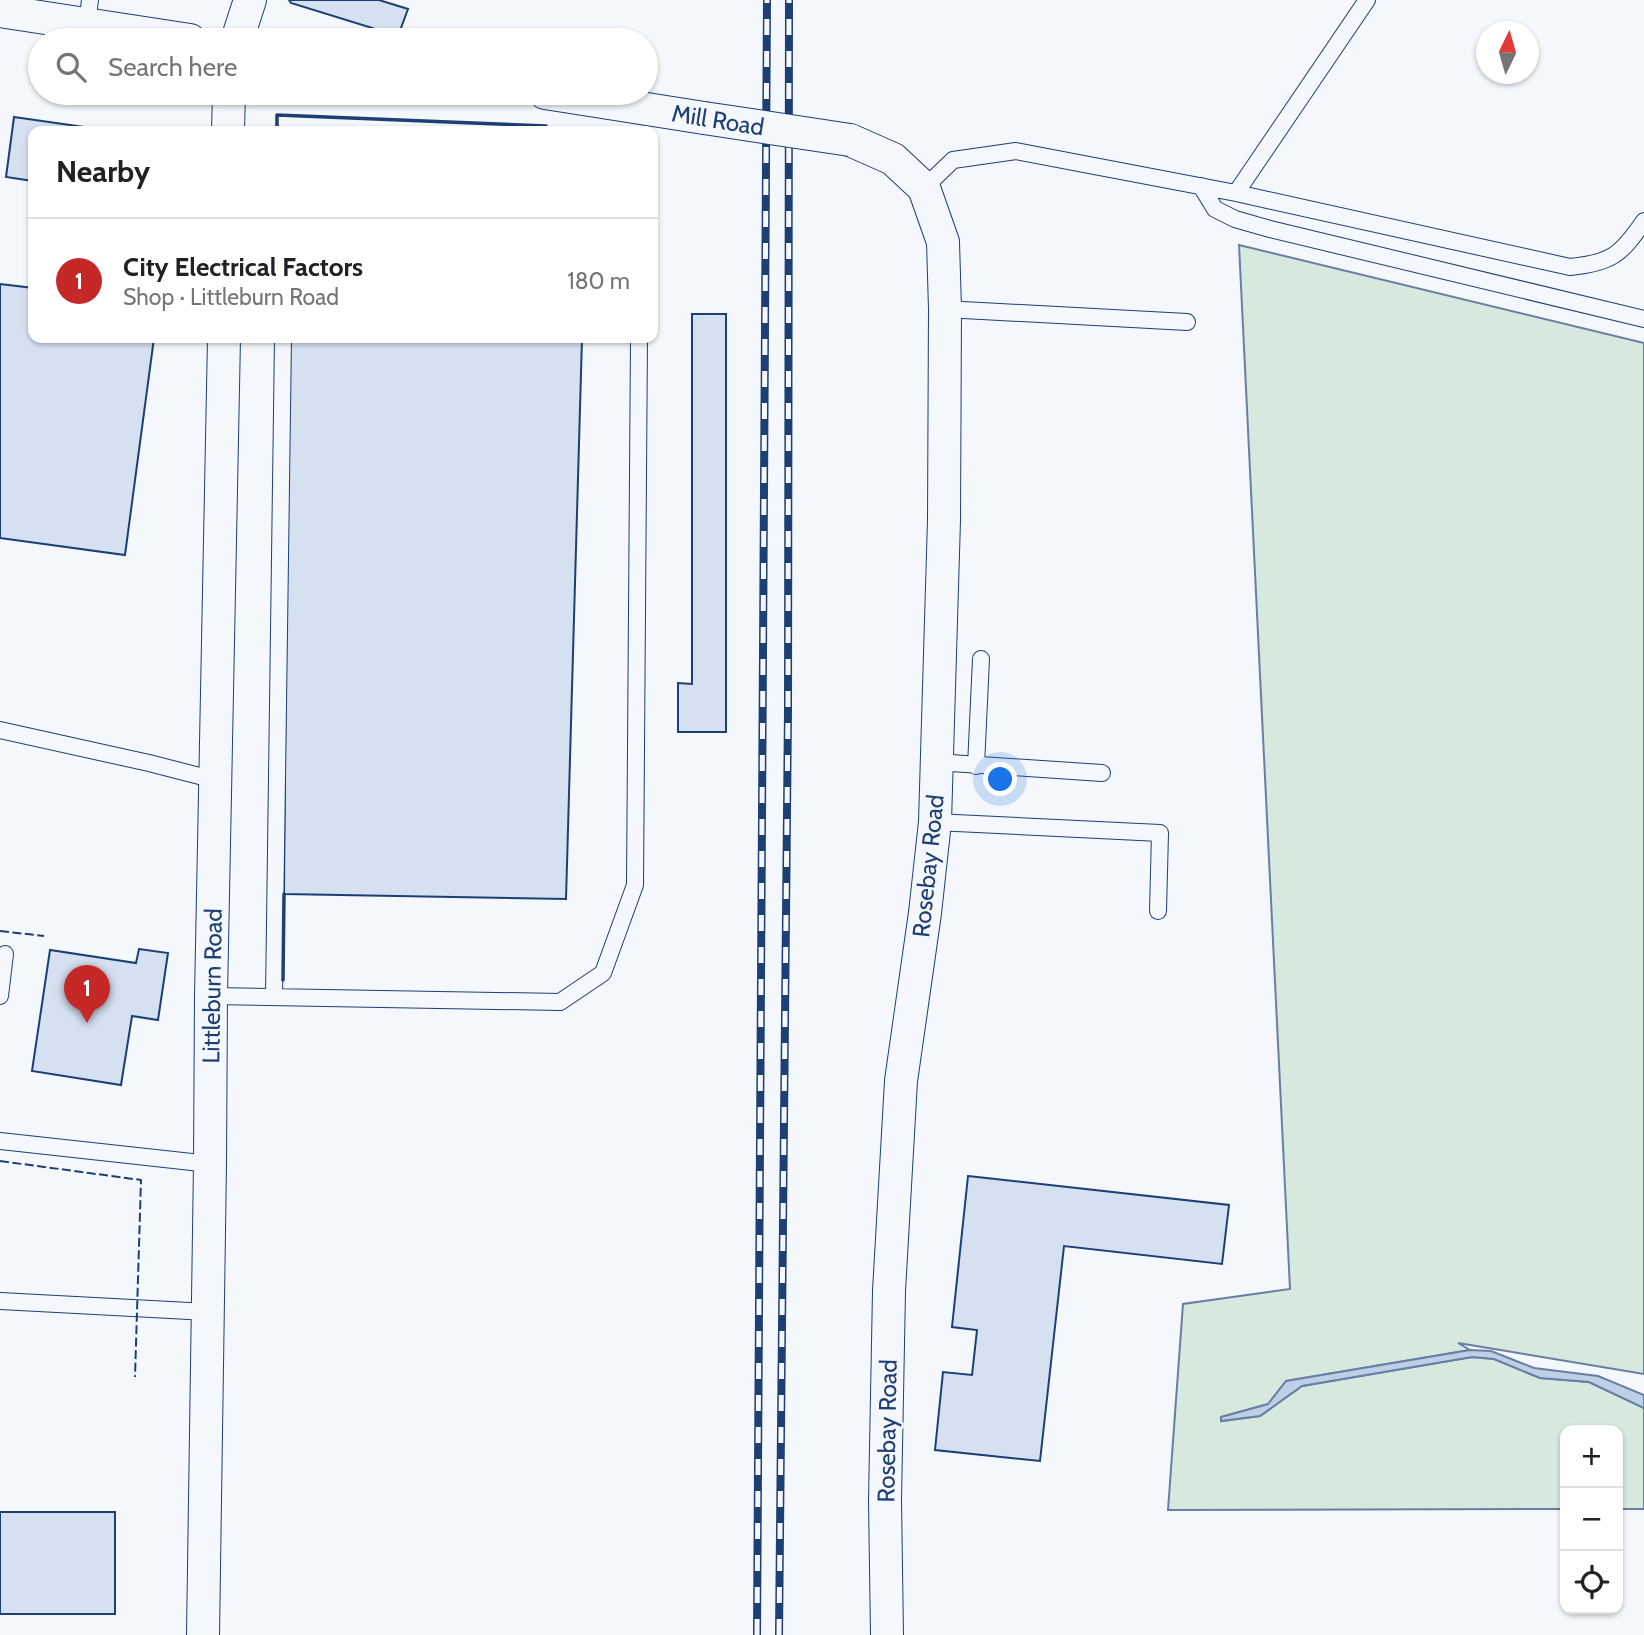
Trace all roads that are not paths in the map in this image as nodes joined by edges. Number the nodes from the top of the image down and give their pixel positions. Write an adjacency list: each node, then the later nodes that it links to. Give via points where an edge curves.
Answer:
1 (250, 0): 6 (street)
2 (1367, 0): 13 (lane)
3 (0, 11): 4 (street)
4 (89, 12): 5 (street)
5 (147, 28)
6 (241, 28)
7 (229, 105): 9 (street)
8 (621, 105): 10 (street, Mill Road, bridge)
9 (228, 126)
10 (850, 140): 12 (street, Rosebay Road, via 893,159)
11 (1201, 186): 12 (lane, via 1016,151 953,160); 13 (lane); 16 (lane, via 1215,209 1235,219)
12 (924, 188): 15 (street, Rosebay Road, via 943,242)
13 (1236, 193): 14 (lane, via 1570,267 1615,256)
14 (1644, 221)
15 (945, 309): 17 (lane); 23 (street, Rosebay Road)
16 (1644, 318)
17 (1187, 322)
18 (224, 343): 26 (street, Littleburn Road)
19 (283, 343): 32 (lane)
20 (639, 343): 32 (lane, via 635,885 603,973 560,1002)
21 (981, 659): 24 (lane)
22 (0, 730): 26 (lane)
23 (936, 762): 24 (lane); 27 (street, Rosebay Road)
24 (976, 766): 25 (lane)
25 (1102, 773)
26 (215, 780): 31 (street, Littleburn Road)
27 (935, 822): 28 (lane, via 1160,833); 38 (street, Rosebay Road, via 901,1081 890,1278)
28 (1158, 911)
29 (5, 954): 30 (lane)
30 (0, 996)
31 (211, 996): 32 (lane); 34 (street, Littleburn Road)
32 (274, 997)
33 (0, 1141): 34 (lane)
34 (210, 1164): 36 (street, Littleburn Road)
35 (0, 1301): 36 (lane)
36 (208, 1312): 37 (street, Littleburn Road)
37 (203, 1635)
38 (887, 1635)

